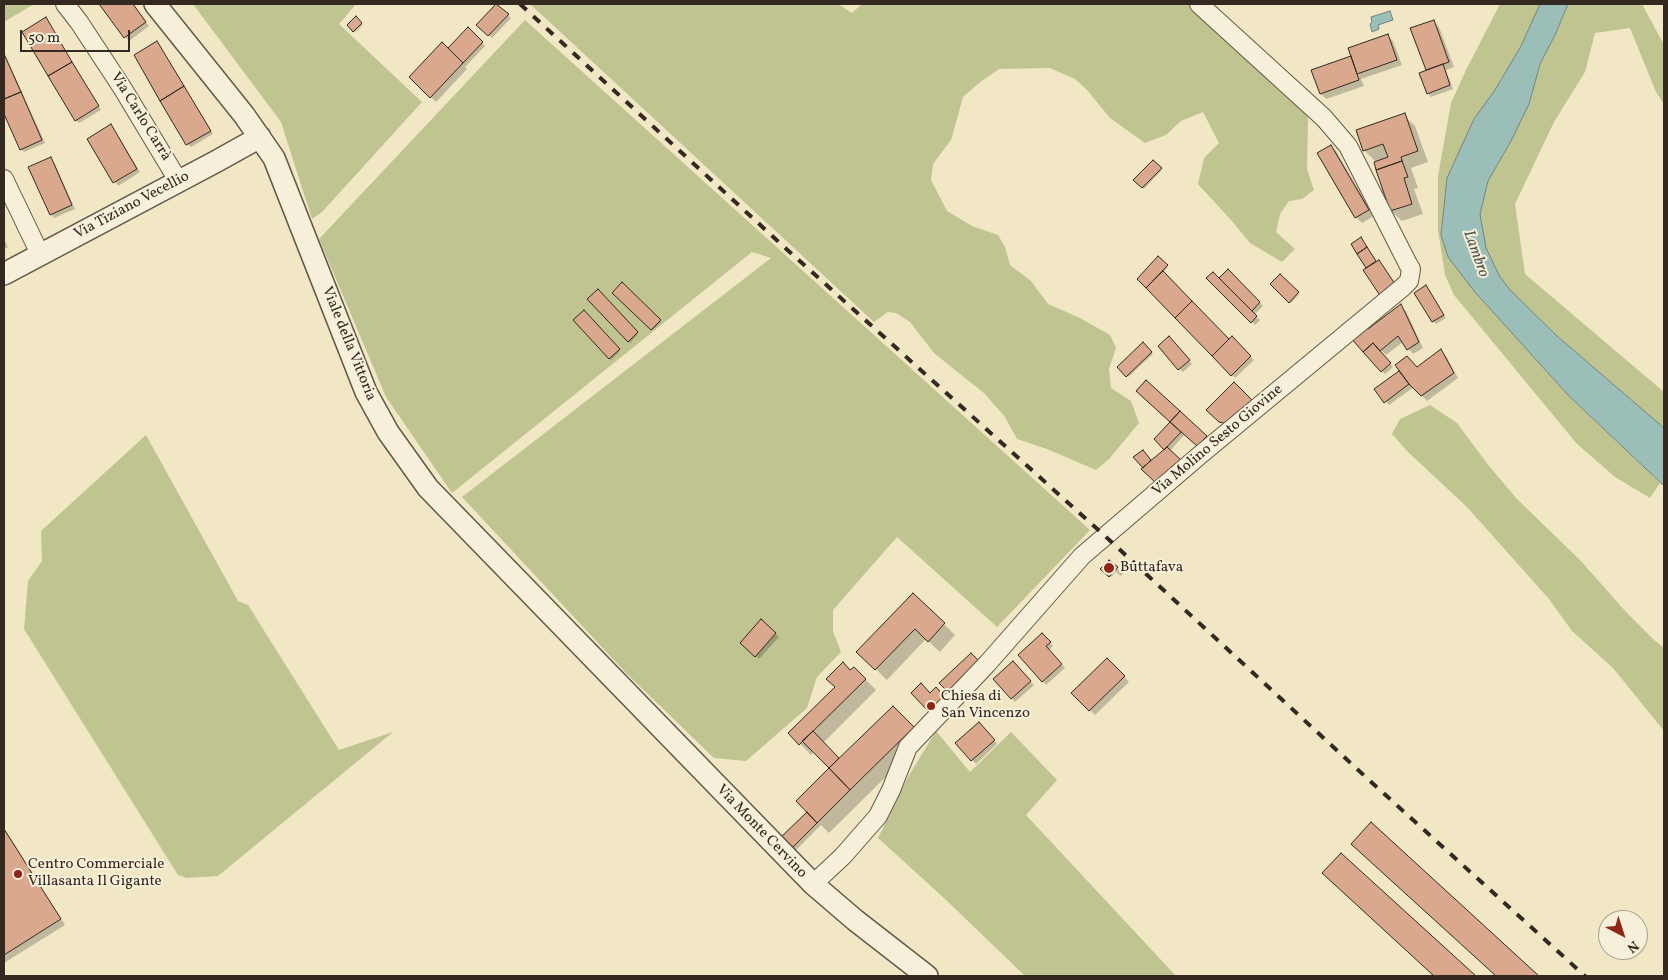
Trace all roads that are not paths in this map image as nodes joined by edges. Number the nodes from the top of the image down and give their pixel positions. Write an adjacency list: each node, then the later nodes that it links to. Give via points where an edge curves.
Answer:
1 (66, 4): 6 (street, Via Carlo Carrà, via 123,89)
2 (155, 4): 4 (street, Viale della Vittoria)
3 (1199, 4): 10 (street, Via Molino Sesto Giovine, via 1324,118 1348,146 1411,269 1408,281 1082,556 987,664 908,746 878,816)
4 (260, 137): 6 (street, Via Tiziano Vecellio); 9 (street, Viale della Vittoria, via 274,158 366,392 388,432 428,488)
5 (4, 179): 7 (street)
6 (179, 182): 7 (street, Via Tiziano Vecellio)
7 (40, 254): 8 (street, Via Tiziano Vecellio)
8 (4, 274)
9 (608, 674): 10 (street, Via Monte Cervino)
10 (813, 884): 11 (street, Via Monte Cervino)
11 (927, 976)

